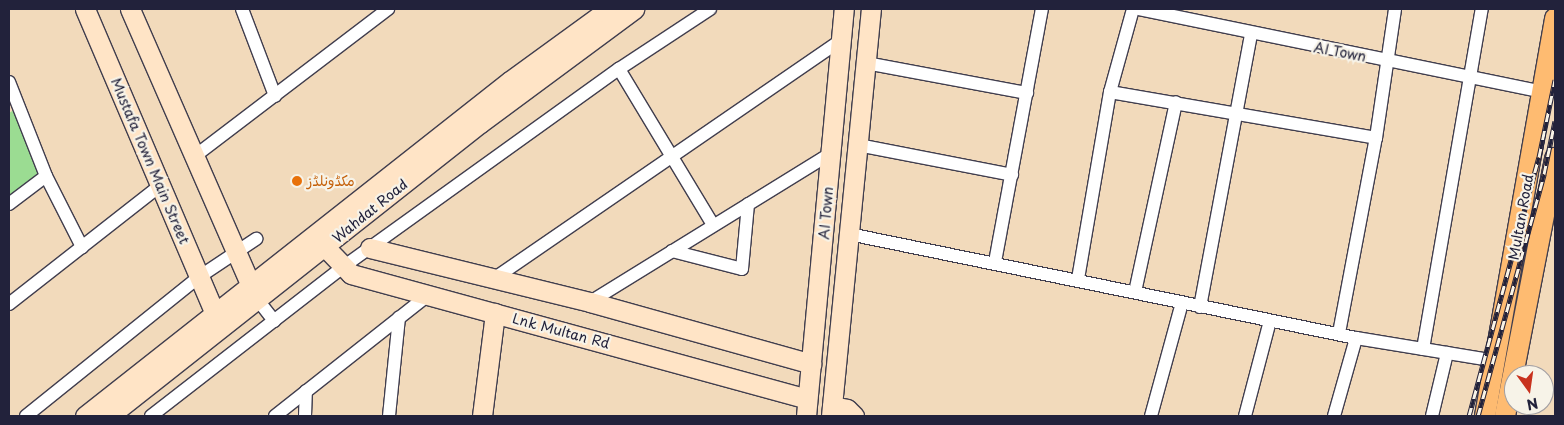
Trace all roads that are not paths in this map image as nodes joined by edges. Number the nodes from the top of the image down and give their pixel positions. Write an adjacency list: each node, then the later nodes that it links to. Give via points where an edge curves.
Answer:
1 (130, 9): 33 (street)
2 (388, 9): 26 (street)
3 (609, 9): 57 (street, Wahdat Road, via 496,92)
4 (634, 9): 47 (street, Wahdat Road, via 480,123)
5 (710, 9): 20 (street)
6 (844, 9): 17 (street, AI Town)
7 (871, 9): 19 (street)
8 (1042, 9): 25 (street)
9 (1133, 9): 23 (street)
10 (1139, 9): 16 (street, AI Town)
11 (1395, 9): 18 (street)
12 (1482, 9): 21 (street)
13 (90, 10): 38 (street, Mustafa Town Main Street)
14 (245, 10): 26 (street)
15 (1555, 18): 24 (main road, Multan Road)
16 (1251, 34): 18 (street, AI Town); 29 (street)
17 (841, 40): 32 (street, AI Town); 34 (street)
18 (1386, 61): 21 (street, AI Town); 30 (street)
19 (866, 62): 25 (street); 31 (street)
20 (619, 69): 34 (street); 48 (street)
21 (1470, 78): 24 (street, AI Town); 70 (street)
22 (9, 82): 27 (street)
23 (1110, 92): 28 (street); 55 (street)
24 (1542, 92): 72 (main road, Multan Road)
25 (1027, 93): 36 (street)
26 (275, 96): 33 (street)
27 (12, 99): 37 (street)
28 (1176, 102): 29 (street); 56 (street)
29 (1238, 112): 30 (street); 62 (street)
30 (1376, 138): 68 (street)
31 (858, 145): 36 (street); 40 (street)
32 (831, 153): 39 (street, AI Town); 42 (street)
33 (196, 156): 50 (street)
34 (672, 157): 43 (street); 54 (street)
35 (1555, 158): 91 (main road, Multan Road)
36 (1012, 175): 51 (street)
37 (46, 176): 41 (street); 46 (street)
38 (161, 185): 46 (street); 53 (street, Mustafa Town Main Street)
39 (828, 195): 40 (street); 74 (street, AI Town)
40 (853, 197): 44 (street)
41 (9, 204)
42 (748, 204): 43 (street); 49 (street, via 742,269)
43 (714, 225): 49 (street)
44 (849, 234): 51 (street); 73 (street)
45 (256, 239): 50 (street)
46 (82, 247): 61 (street)
47 (325, 247): 52 (street, Lnk Multan Rd); 57 (street, Wahdat Road)
48 (370, 248): 52 (street); 54 (street)
49 (672, 251): 59 (street)
50 (235, 252): 53 (street); 57 (street)
51 (995, 262): 55 (street)
52 (343, 267): 58 (street, Lnk Multan Rd, via 351,274); 66 (street)
53 (199, 277): 65 (street, Mustafa Town Main Street); 77 (street)
54 (495, 278): 59 (street)
55 (1078, 279): 56 (street)
56 (1134, 292): 60 (street)
57 (253, 294): 65 (street, Wahdat Road); 66 (street)
58 (427, 296): 63 (street, Lnk Multan Rd); 64 (street)
59 (590, 302): 74 (street)
60 (1182, 303): 62 (street); 86 (street)
61 (9, 304)
62 (1200, 307): 67 (street)
63 (495, 313): 74 (street, Lnk Multan Rd); 84 (street)
64 (399, 318): 75 (street); 83 (street)
65 (218, 321): 78 (street, Wahdat Road); 79 (street, Wahdat Road)
66 (274, 321): 80 (street)
67 (1270, 321): 68 (street); 87 (street)
68 (1340, 334): 69 (street)
69 (1356, 338): 70 (street); 88 (street)
70 (1423, 349): 71 (street)
71 (1447, 354): 72 (street); 89 (street)
72 (1497, 360): 90 (main road, Multan Road)
73 (834, 385): 74 (street); 76 (street)
74 (809, 390)
75 (306, 392): 81 (street); 82 (street)
76 (832, 411): 85 (street, via 847,409)
77 (26, 416)
78 (85, 416)
79 (109, 416)
80 (151, 416)
81 (275, 416)
82 (305, 416)
83 (389, 416)
84 (482, 416)
85 (854, 416)
86 (1151, 416)
87 (1245, 416)
88 (1334, 416)
89 (1432, 416)
90 (1485, 416)
91 (1505, 416)

